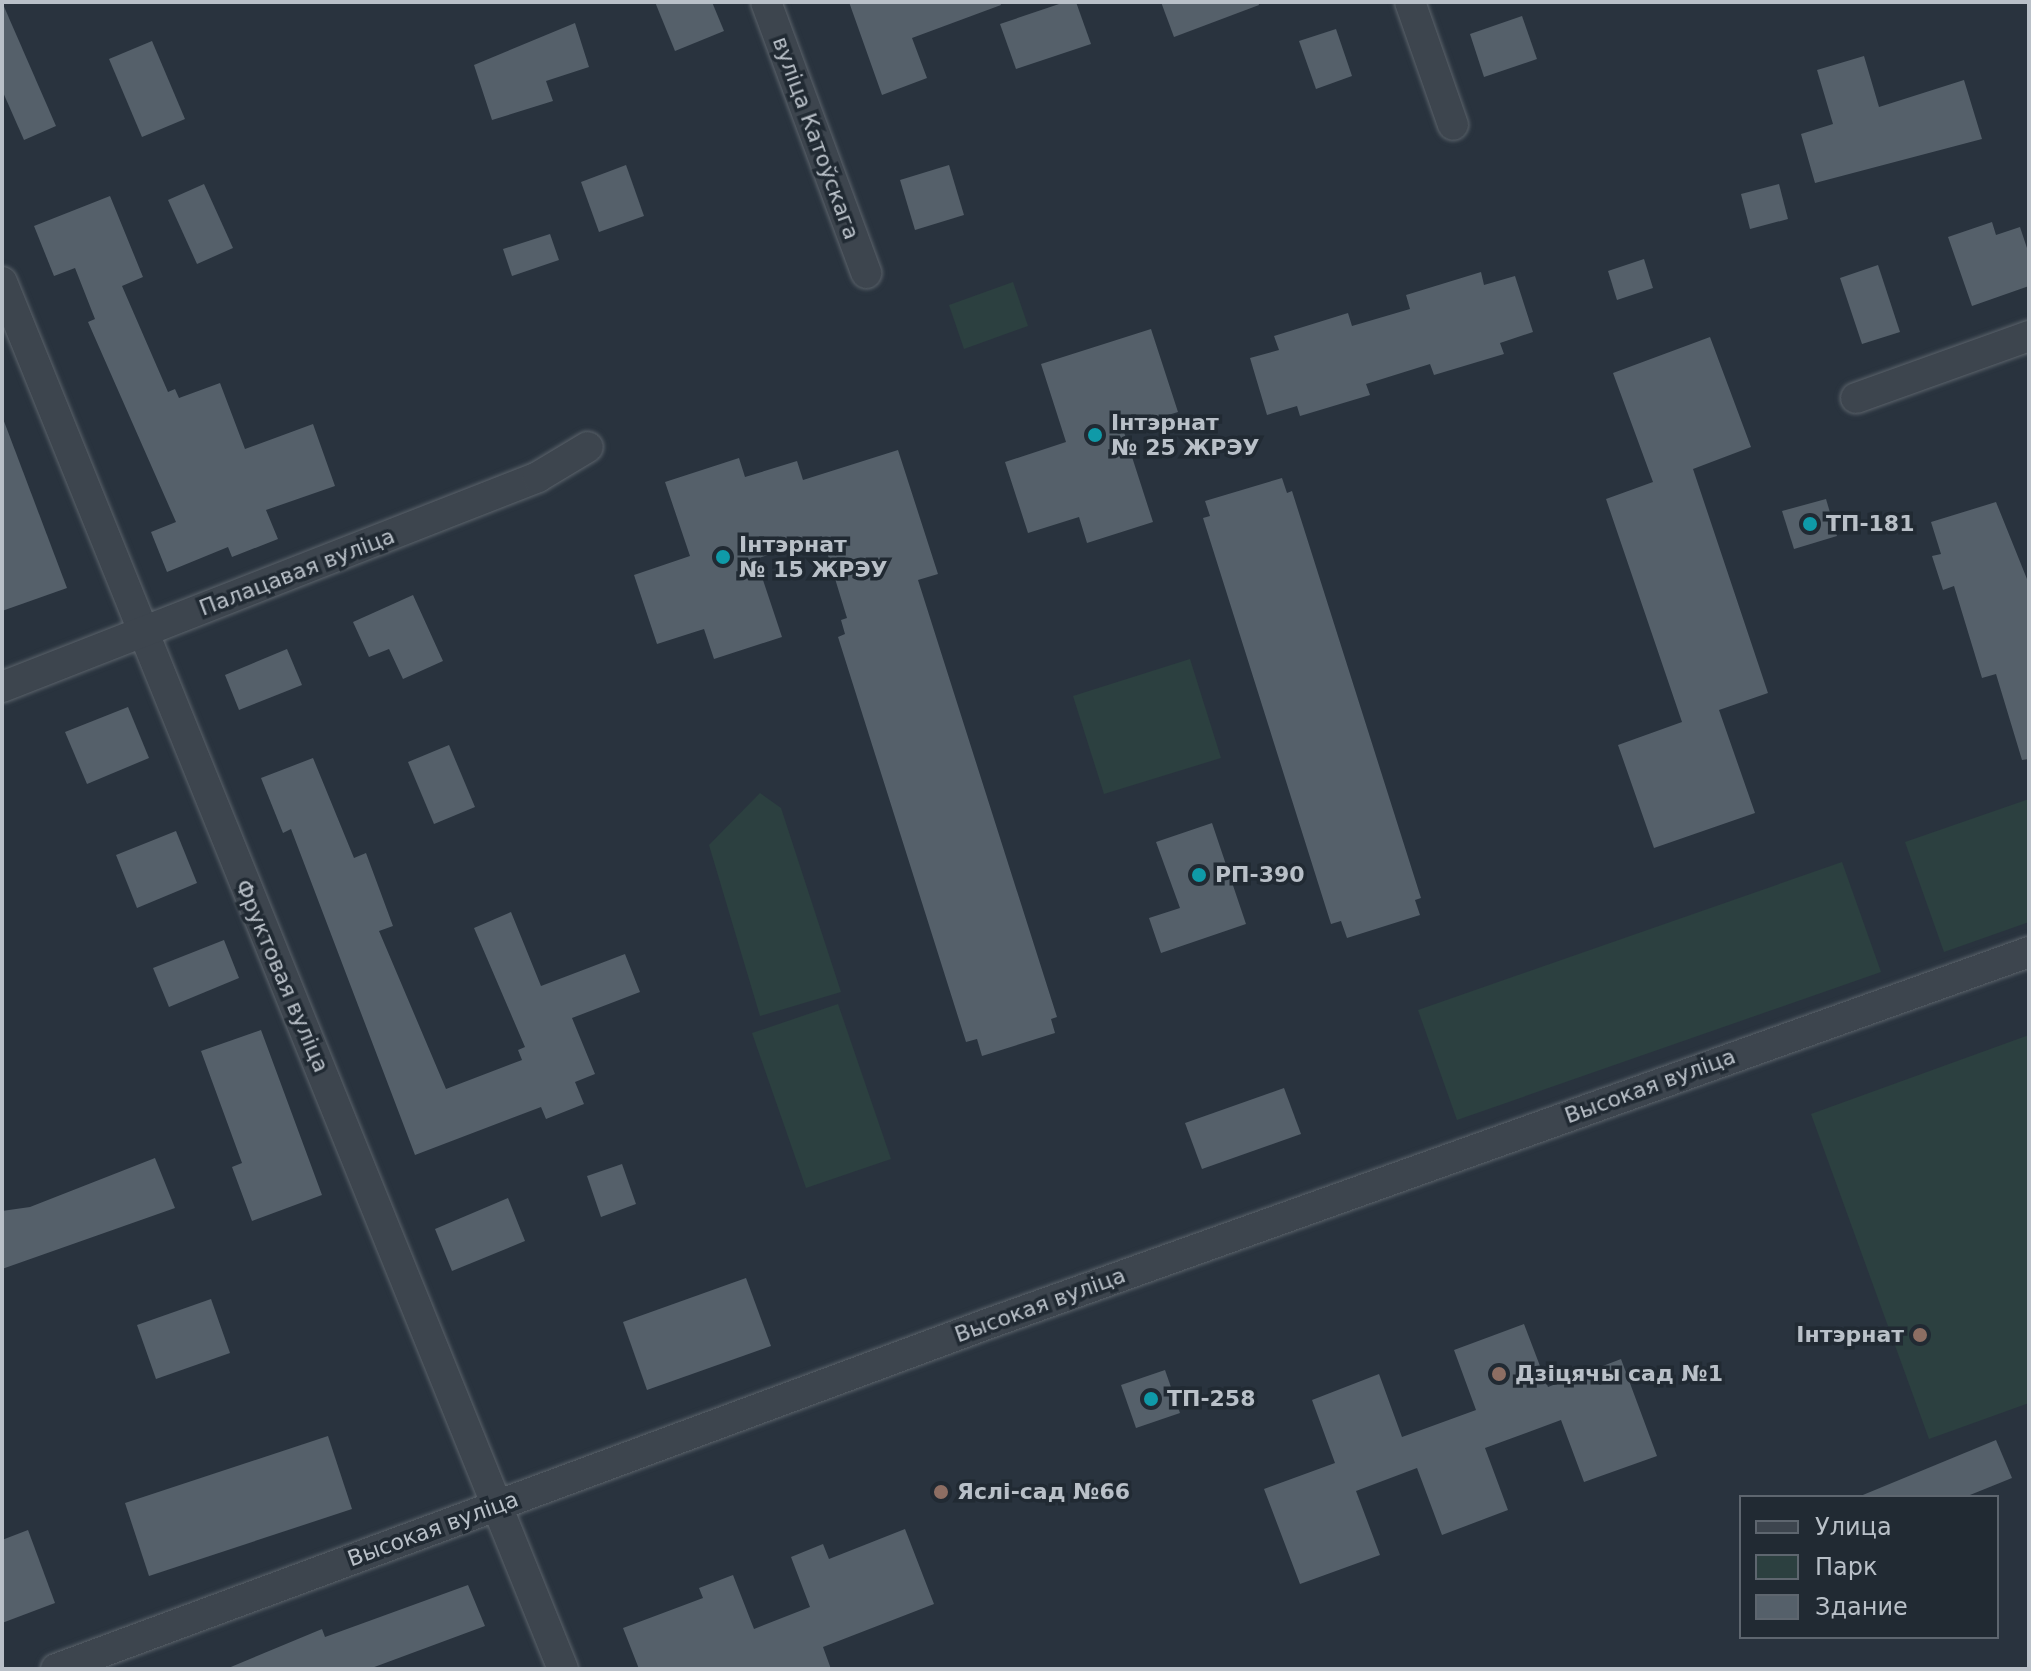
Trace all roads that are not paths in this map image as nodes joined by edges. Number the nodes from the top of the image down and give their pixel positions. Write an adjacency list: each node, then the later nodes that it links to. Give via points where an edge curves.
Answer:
1 (766, 2): 4 (street, вуліца Катоўскага)
2 (1410, 2): 3 (street)
3 (1453, 125)
4 (866, 273)
5 (2, 282): 9 (street, Фруктовая вуліца)
6 (2029, 336): 7 (street)
7 (1856, 398)
8 (588, 447): 9 (street, Палацавая вуліца, via 538,477)
9 (140, 633): 10 (street, Палацавая вуліца); 12 (street, Фруктовая вуліца)
10 (2, 687)
11 (2029, 952): 12 (street, Высокая вуліца)
12 (501, 1504): 13 (street, Высокая вуліца); 14 (street, Фруктовая вуліца)
13 (56, 1669)
14 (563, 1669)

